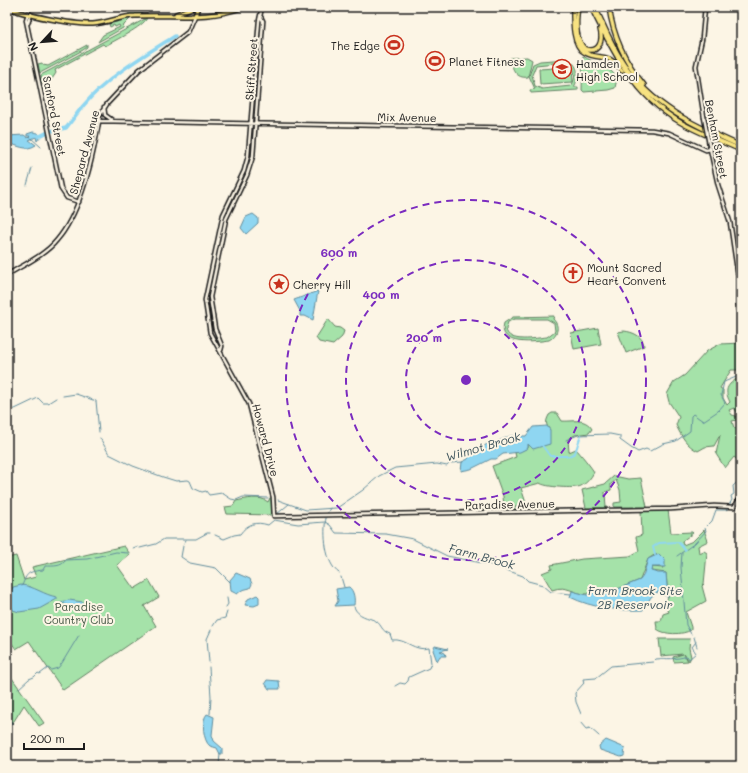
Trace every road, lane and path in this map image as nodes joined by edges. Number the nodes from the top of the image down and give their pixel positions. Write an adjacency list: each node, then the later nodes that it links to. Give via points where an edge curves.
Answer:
1 (7, 7): 11 (main road)
2 (194, 7): 13 (main road)
3 (198, 7): 14 (main road)
4 (244, 7): 14 (main road, via 224,14)
5 (262, 7): 20 (street, Skiff Street, via 259,21)
6 (573, 7): 15 (highway, via 577,40 581,50 589,55 613,60)
7 (578, 7): 12 (highway, via 579,41 581,46 589,51 599,47 601,43 601,31)
8 (593, 7): 12 (highway); 16 (highway, via 624,64)
9 (610, 7): 16 (highway, via 614,31 623,54)
10 (705, 7): 22 (street, Benham Street, bridge, via 696,66)
11 (29, 13): 13 (main road, via 87,24 134,16); 28 (street, Sanford Street, via 28,23 61,189 67,198)
12 (595, 14): 15 (highway, via 613,52)
13 (172, 16): 14 (main road)
14 (195, 16): 17 (street, Shepard Avenue, via 188,32 139,70)
15 (635, 84): 23 (highway, via 658,107 675,119)
16 (650, 94): 21 (highway, via 677,115)
17 (104, 107): 18 (street, Shepard Avenue); 19 (street, via 106,118)
18 (99, 121): 19 (street, Mix Avenue); 28 (street, Shepard Avenue)
19 (116, 121): 20 (street, Mix Avenue)
20 (254, 123): 22 (street, Mix Avenue, via 652,130 669,134 706,150); 24 (street, Howard Drive); 25 (street, Howard Drive)
21 (741, 146)
22 (710, 149): 32 (street, Benham Street, via 730,222)
23 (741, 150)
24 (248, 156): 25 (street); 26 (street, Howard Drive, via 244,171)
25 (253, 156): 27 (street, Howard Drive)
26 (232, 194): 27 (street); 29 (street, Howard Drive)
27 (236, 197): 30 (street, Howard Drive)
28 (79, 202): 31 (street, Shepard Avenue, via 54,243)
29 (224, 212): 30 (street); 33 (street, Howard Drive, via 204,300 210,333)
30 (228, 214): 33 (street, Howard Drive, via 210,297 215,329 222,346)
31 (7, 275)
32 (741, 321)
33 (220, 350): 35 (street, Howard Drive, via 249,404 273,497)
34 (741, 497): 35 (street, Paradise Avenue, via 734,507)
35 (274, 516)

